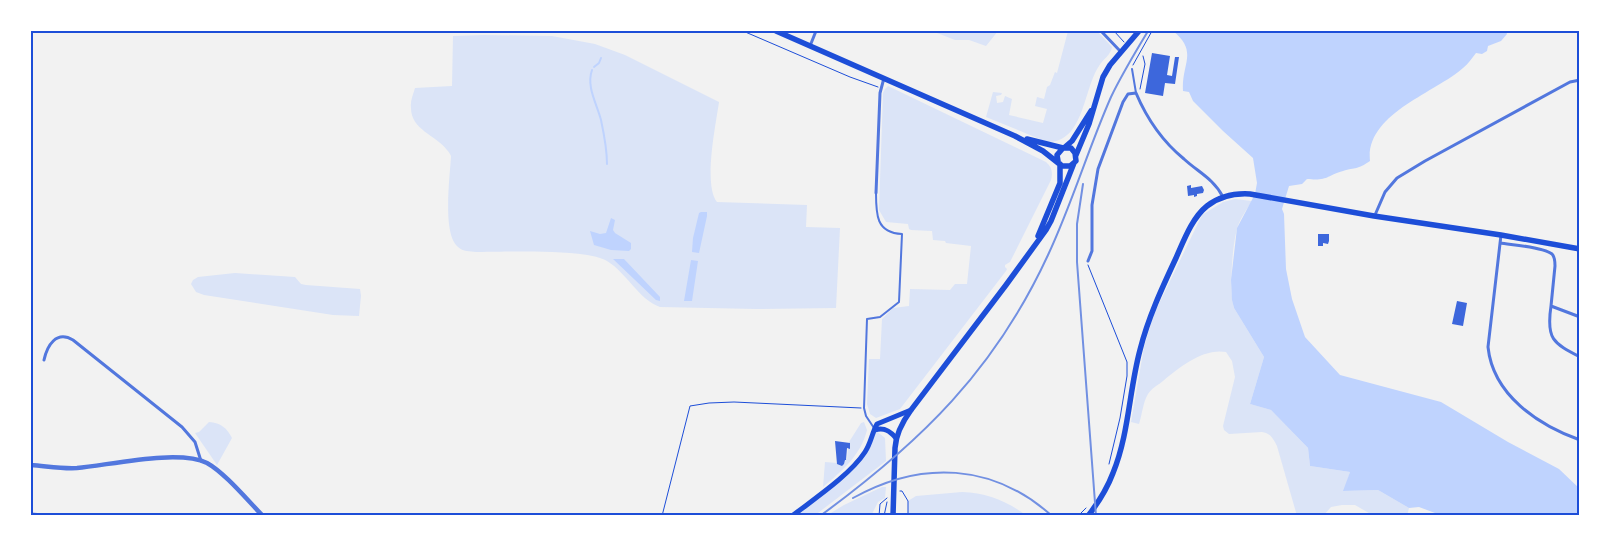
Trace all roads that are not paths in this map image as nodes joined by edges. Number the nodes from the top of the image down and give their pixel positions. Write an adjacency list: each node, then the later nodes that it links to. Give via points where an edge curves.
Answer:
1 (776, 31): 5 (main road)
2 (816, 31): 5 (street)
3 (1101, 31): 6 (street)
4 (1139, 31): 6 (main road)
5 (810, 46): 8 (main road)
6 (1121, 53): 11 (main road, via 1103,77)
7 (1132, 69): 10 (lane)
8 (884, 78): 12 (main road); 17 (street)
9 (1580, 80): 19 (street, via 1397,178 1385,192)
10 (1136, 93): 18 (street, via 1154,127 1183,159 1214,183); 24 (street, via 1128,94 1123,102 1098,170 1092,205 1092,251)
11 (1093, 107): 13 (main road); 14 (main road)
12 (1016, 136): 13 (main road); 15 (main road)
13 (1064, 148): 14 (main road, via 1074,150); 15 (main road, via 1057,155)
14 (1076, 155): 16 (main road)
15 (1059, 162): 16 (main road, via 1067,167); 21 (main road, via 1060,183)
16 (1074, 163): 21 (main road, via 1051,221)
17 (876, 193): 30 (lane, via 876,210 882,226 886,231 902,234 899,302 880,317 867,319 864,408)
18 (1223, 197): 19 (main road, via 1254,195); 36 (main road, via 1207,206 1197,217 1151,312 1139,351 1119,456 1102,496)
19 (1374, 216): 20 (main road)
20 (1501, 235): 22 (street); 23 (main road)
21 (1035, 242): 29 (main road)
22 (1500, 243): 25 (street, via 1544,250 1552,255 1555,266); 32 (street, via 1488,347 1492,366 1502,386 1518,405 1546,425)
23 (1580, 249)
24 (1088, 261)
25 (1551, 306): 26 (street); 27 (street, via 1549,324 1555,342)
26 (1580, 317)
27 (1580, 357)
28 (44, 360): 33 (street, via 53,341 62,337 73,340 182,427 195,442)
29 (911, 410): 30 (main road, via 880,422); 31 (main road)
30 (874, 430): 31 (main road, via 886,430); 39 (main road, via 862,457)
31 (896, 438): 40 (main road, via 890,502)
32 (1580, 440)
33 (201, 461): 34 (street, via 165,458 67,468); 38 (street, via 218,471)
34 (31, 465)
35 (31, 514): 37 (street)
36 (1088, 515)
37 (56, 516)
38 (263, 516)
39 (792, 516)
40 (894, 516)

